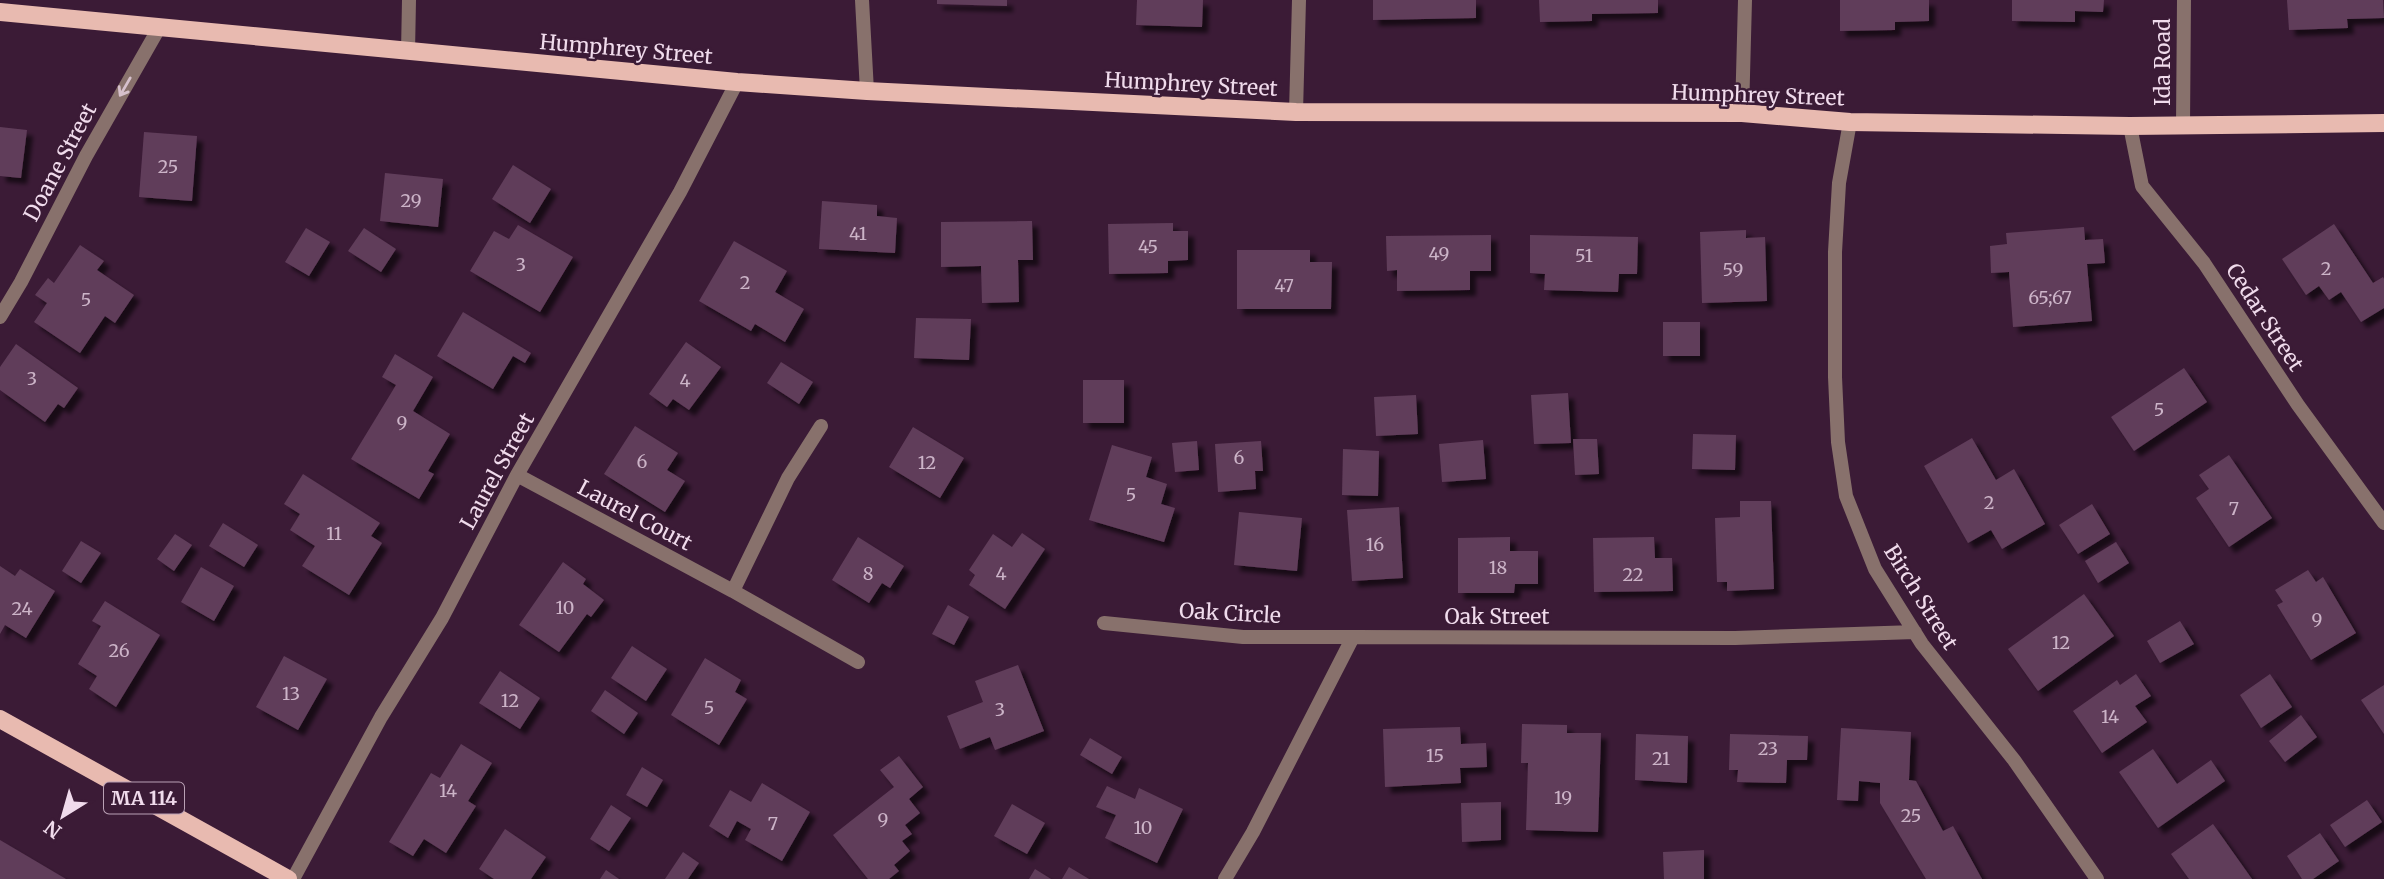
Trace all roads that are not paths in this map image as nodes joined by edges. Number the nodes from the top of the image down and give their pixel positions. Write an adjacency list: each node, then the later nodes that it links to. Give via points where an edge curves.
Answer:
1 (409, 0): 8 (street)
2 (862, 0): 10 (street)
3 (1299, 0): 11 (street)
4 (1745, 0): 12 (street)
5 (2183, 0): 15 (street, Ida Road)
6 (0, 12): 7 (main road, Humphrey Street)
7 (159, 28): 8 (main road, Humphrey Street); 17 (street, Doane Street, one-way to 17)
8 (408, 52): 9 (main road, Humphrey Street)
9 (737, 82): 10 (main road, Humphrey Street); 19 (street, Laurel Street, via 680,192)
10 (867, 91): 11 (main road, Humphrey Street)
11 (1296, 112): 12 (main road, Humphrey Street)
12 (1742, 113): 13 (main road, Humphrey Street)
13 (1850, 122): 16 (main road, Humphrey Street); 23 (street, Birch Street, via 1839,183 1835,252 1838,442 1846,496 1875,569)
14 (2384, 123): 15 (main road, Humphrey Street)
15 (2183, 125): 16 (main road, Humphrey Street)
16 (2130, 126): 20 (street, Cedar Street, via 2142,186 2204,263 2298,405)
17 (0, 317)
18 (821, 426): 21 (street, via 789,478)
19 (517, 475): 21 (street, Laurel Court); 27 (street, Laurel Street, via 442,618)
20 (2384, 523)
21 (733, 591): 25 (street, Laurel Court)
22 (1104, 623): 24 (street, Oak Circle, via 1243,637)
23 (1915, 632): 24 (street, Oak Street, via 1735,638); 29 (street, Birch Street, via 2014,760)
24 (1353, 637): 28 (street)
25 (858, 662)
26 (0, 719): 27 (main road, MA 114)
27 (290, 879)
28 (1224, 879)
29 (2097, 879)

